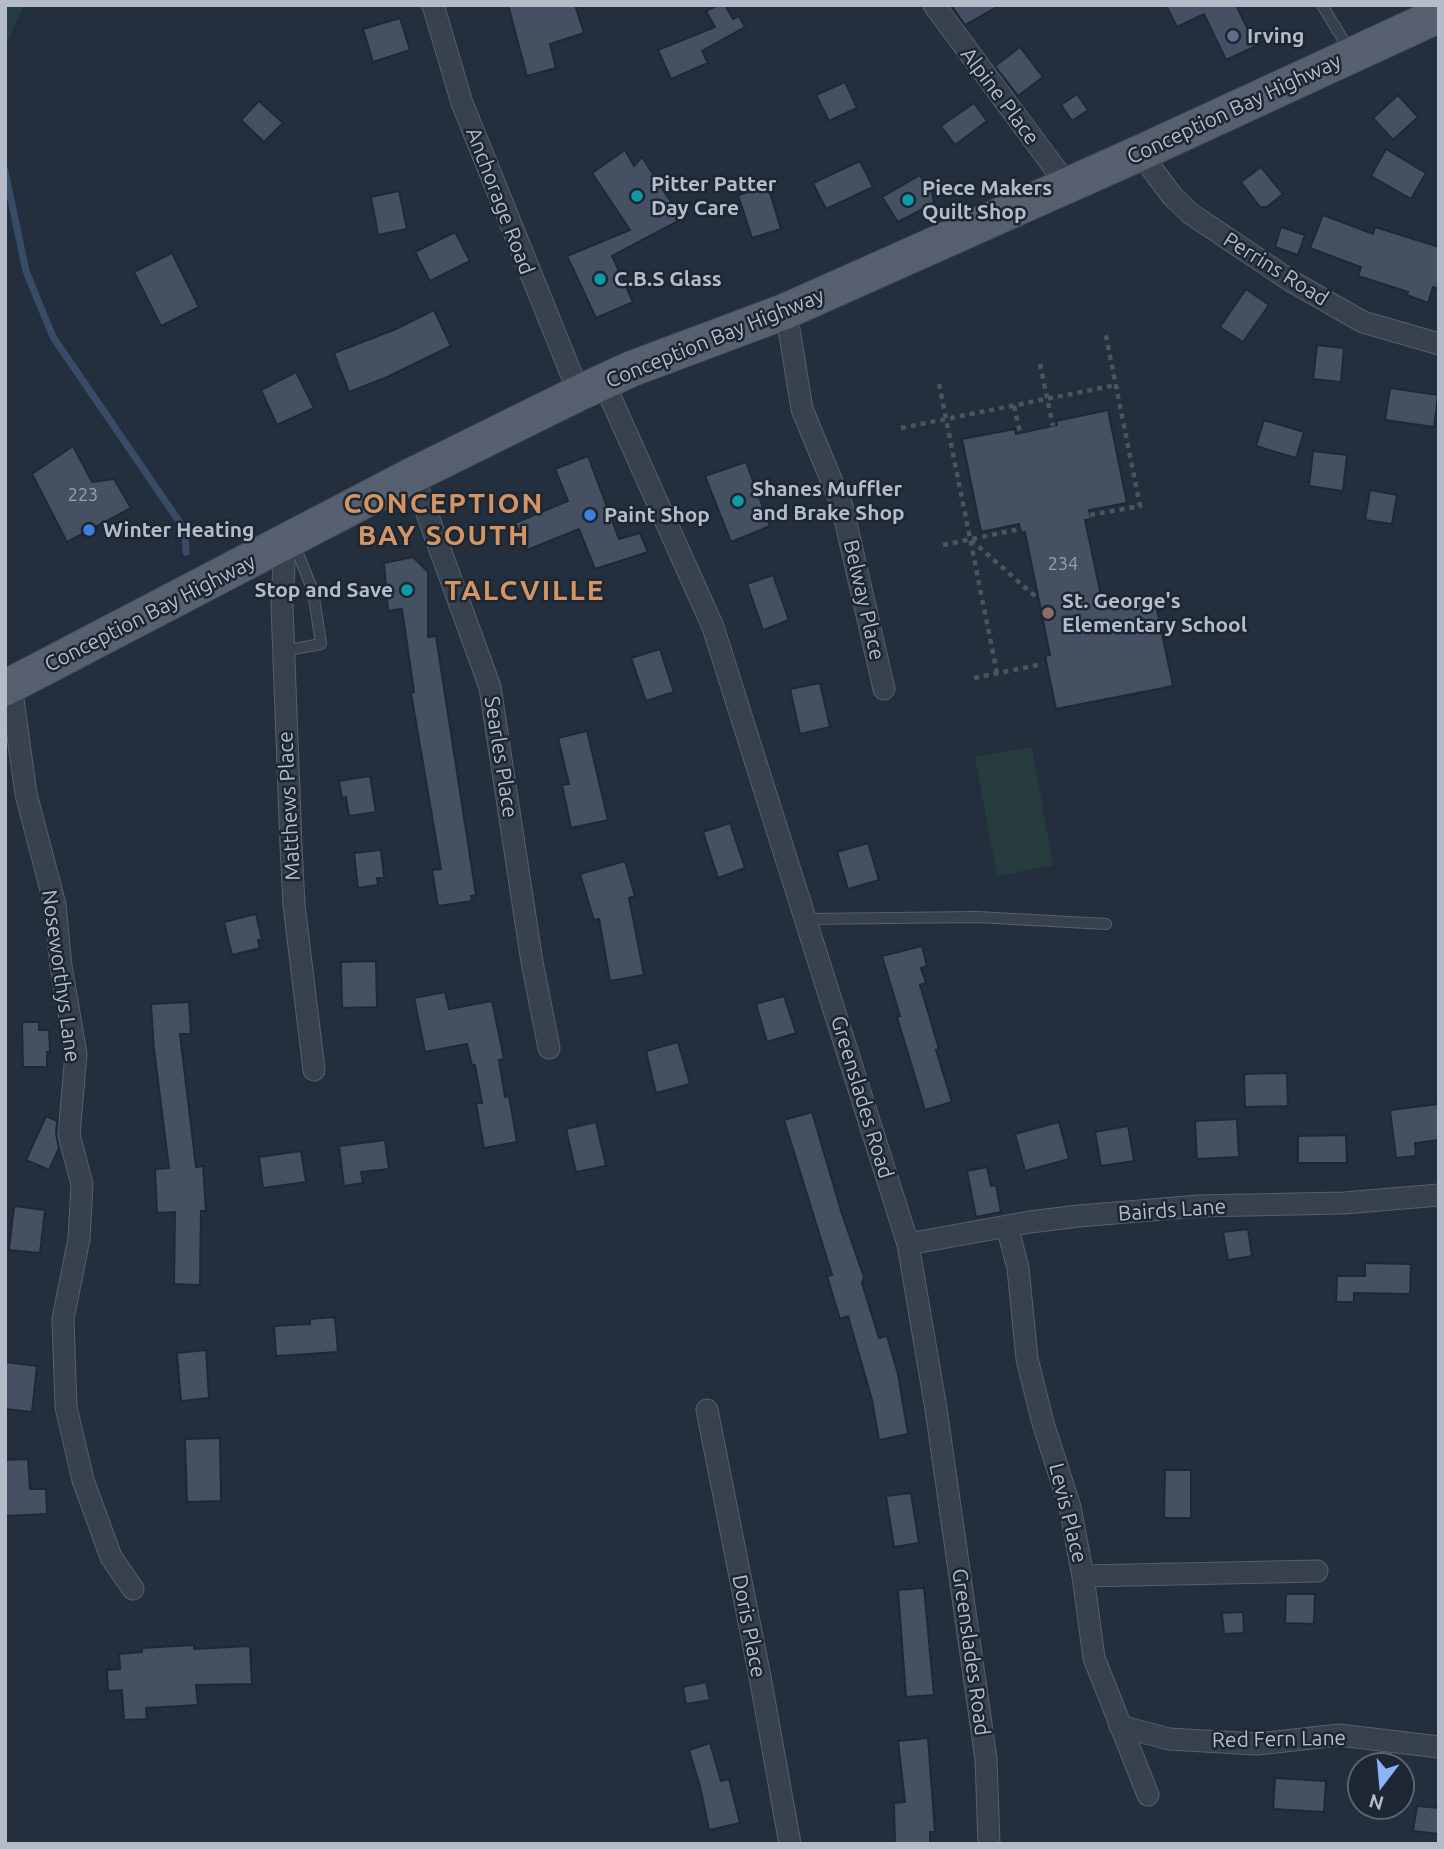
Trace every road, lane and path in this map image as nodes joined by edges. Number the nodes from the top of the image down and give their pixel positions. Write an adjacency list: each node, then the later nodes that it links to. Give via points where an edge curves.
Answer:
1 (433, 5): 14 (street, Anchorage Road, via 462,103)
2 (934, 5): 7 (street, Alpine Place)
3 (1322, 5): 5 (lane)
4 (1439, 15): 5 (main road, Conception Bay Highway)
5 (1352, 54): 6 (main road, Conception Bay Highway)
6 (1140, 153): 7 (main road, Conception Bay Highway); 10 (street, Perrins Road, via 1191,214 1291,281 1363,322)
7 (1068, 186): 8 (main road, Conception Bay Highway)
8 (786, 311): 14 (main road, Conception Bay Highway); 33 (street, Belway Place, via 802,409 842,506)
9 (1105, 331): 13 (path)
10 (1439, 344)
11 (1040, 364): 15 (path)
12 (939, 384): 17 (path)
13 (1116, 385): 15 (path); 22 (path, via 1140,506)
14 (592, 388): 21 (main road, Conception Bay Highway); 34 (street, Greenslades Road, via 713,627)
15 (1048, 399): 16 (path); 18 (path)
16 (1014, 406): 17 (path); 20 (path)
17 (946, 419): 19 (path); 25 (path)
18 (1053, 426)
19 (901, 428)
20 (1020, 433)
21 (413, 475): 24 (main road, Conception Bay Highway); 36 (street, Searles Place, via 490,687)
22 (1090, 515)
23 (1020, 529): 25 (path)
24 (289, 540): 28 (street, Matthews Place); 28 (lane, via 313,591 321,644); 32 (main road, Conception Bay Highway)
25 (970, 540): 26 (path); 27 (path); 30 (path)
26 (943, 545)
27 (1036, 597)
28 (283, 651): 37 (street, Matthews Place, via 294,905)
29 (1043, 664): 30 (path)
30 (997, 673): 31 (path)
31 (974, 678)
32 (8, 686): 44 (street, Noseworthys Lane, via 26,793 55,905 76,1054 69,1135 82,1184 79,1239 64,1319 66,1407 83,1479 111,1557)
33 (884, 689)
34 (807, 919): 35 (lane, via 977,917); 40 (street, Greenslades Road)
35 (1106, 924)
36 (549, 1048)
37 (314, 1070)
38 (1438, 1198): 39 (street, Bairds Lane, via 1199,1206)
39 (1007, 1226): 40 (street, Bairds Lane); 43 (street, Levis Place, via 1018,1268 1027,1359 1070,1507)
40 (908, 1244): 49 (street, Greenslades Road, via 981,1719)
41 (707, 1410): 48 (street, Doris Place)
42 (1317, 1571): 43 (street)
43 (1083, 1576): 45 (street, Levis Place, via 1094,1658)
44 (133, 1589)
45 (1120, 1726): 46 (street, Red Fern Lane, via 1169,1740 1257,1744 1339,1735); 47 (street, Levis Place)
46 (1439, 1747)
47 (1147, 1795)
48 (790, 1844)
49 (989, 1844)

